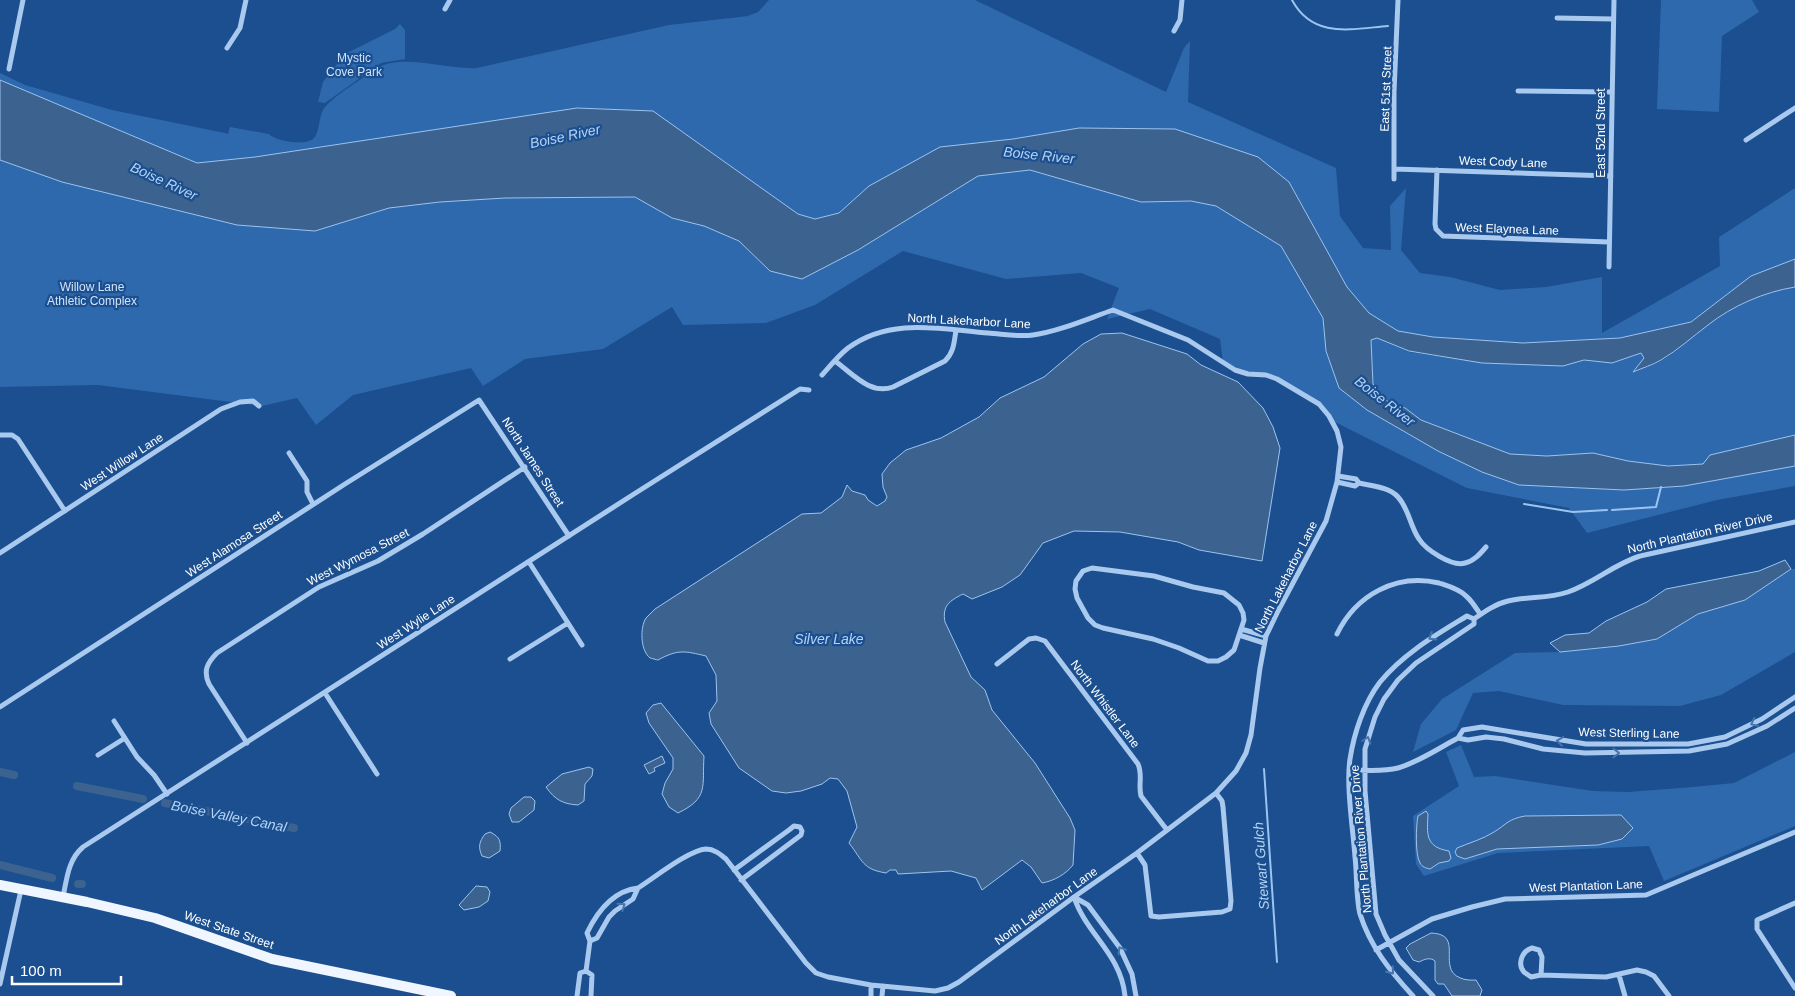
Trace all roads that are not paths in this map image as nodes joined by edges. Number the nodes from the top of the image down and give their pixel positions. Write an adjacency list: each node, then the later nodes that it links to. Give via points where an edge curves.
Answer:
1 (23, 0): 12 (street)
2 (246, 0): 11 (street, via 240,28)
3 (450, 0): 7 (street)
4 (1182, 0): 10 (street, via 1180,20)
5 (1398, 0): 17 (street, East 51st Street)
6 (1614, 0): 9 (street, East 52nd Street)
7 (445, 8)
8 (1557, 18): 9 (street)
9 (1613, 19): 14 (street, East 52nd Street)
10 (1174, 31)
11 (227, 48)
12 (9, 69)
13 (1518, 91): 14 (street)
14 (1611, 92): 19 (street, East 52nd Street)
15 (1795, 108): 16 (street)
16 (1746, 140)
17 (1394, 169): 18 (street, West Cody Lane); 20 (street, East 51st Street)
18 (1437, 170): 19 (street, West Cody Lane); 21 (street, West Elaynea Lane, via 1435,224 1443,236)
19 (1611, 176): 21 (street, East 52nd Street)
20 (1394, 179)
21 (1609, 242): 22 (street, East 52nd Street)
22 (1609, 267)
23 (956, 330): 24 (street, North Lakeharbor Lane, via 911,327 885,330 861,340); 24 (street, via 954,347 945,361 886,390 869,386); 32 (street, North Lakeharbor Lane, via 1033,335 1113,310 1188,340 1235,370 1277,379 1319,404 1337,431 1341,447)
24 (835, 361): 25 (street, North Lakeharbor Lane)
25 (822, 375)
26 (809, 390): 36 (street, West Wylie Lane, via 800,389)
27 (479, 400): 31 (street, North James Street); 33 (street, West Alamosa Street)
28 (259, 406): 34 (street, West Willow Lane, via 253,401 240,402 221,409)
29 (0, 434): 34 (street, via 18,439)
30 (289, 454): 33 (street, via 307,481 307,492)
31 (524, 467): 36 (street, North James Street); 58 (street, West Wymosa Street, via 423,534 307,595 217,653 206,668 206,677)
32 (1338, 479): 37 (street, via 1355,486 1359,483 1383,488 1399,498 1419,540 1431,552 1450,561 1464,564 1474,560); 46 (street, North Lakeharbor Lane, via 1326,521)
33 (313, 504): 53 (street, West Alamosa Street)
34 (65, 511): 38 (street, West Willow Lane)
35 (1795, 522): 40 (street, North Plantation River Drive, via 1640,556 1622,562 1570,592 1509,601)
36 (569, 536): 39 (street, West Wylie Lane)
37 (1486, 547)
38 (0, 553)
39 (529, 562): 42 (street); 51 (street, West Wylie Lane)
40 (1480, 614): 41 (street, North Plantation River Drive); 44 (street, via 1467,596 1451,587 1406,581 1365,598 1346,618)
41 (1474, 619): 60 (street, North Plantation River Drive, one-way to 60, via 1467,616 1423,642 1379,683 1356,730); 61 (street, North Plantation River Drive, one-way to 41, via 1365,749 1375,717 1388,693 1416,663 1463,633 1474,624)
42 (568, 623): 48 (street); 49 (street)
43 (1241, 629): 45 (street); 45 (street, via 1244,620 1240,606 1224,593 1154,576 1102,568 1083,571 1076,581 1077,598 1088,618 1103,628 1153,639 1208,661 1226,657 1234,650); 46 (street)
44 (1337, 634)
45 (1239, 636): 47 (street)
46 (1266, 636): 47 (street, North Lakeharbor Lane)
47 (1264, 642): 63 (street, North Lakeharbor Lane, via 1246,754 1236,771)
48 (582, 645)
49 (510, 659)
50 (997, 664): 65 (street, North Whistler Lane, via 1029,640 1044,641 1138,764 1141,796)
51 (324, 693): 58 (street, West Wylie Lane); 62 (street)
52 (1795, 697): 57 (street, West Sterling Lane, one-way to 57, via 1762,719 1725,737 1688,744 1586,744 1482,727 1463,730)
53 (0, 707)
54 (1795, 708): 57 (street, West Sterling Lane, one-way to 54, via 1495,738 1585,754 1689,751 1727,744 1767,726)
55 (114, 721): 56 (street)
56 (125, 738): 59 (street); 64 (street)
57 (1458, 738): 61 (street, West Sterling Lane, via 1397,768)
58 (247, 743): 64 (street, West Wylie Lane)
59 (98, 755)
60 (1350, 770): 61 (street, West Sterling Lane); 78 (street, North Plantation River Drive, via 1360,913)
61 (1364, 770): 77 (street, North Plantation River Drive, via 1376,914)
62 (377, 774)
63 (1216, 792): 65 (street, North Lakeharbor Lane); 67 (street, via 1223,806 1230,910 1151,916 1145,865)
64 (167, 794): 73 (street, West Wylie Lane, via 75,854)
65 (1167, 830): 67 (street, North Lakeharbor Lane)
66 (1795, 832): 77 (street, West Plantation Lane, via 1646,895 1505,899 1432,919)
67 (1137, 853): 74 (street, North Lakeharbor Lane)
68 (734, 870): 69 (street, North Lakeharbor Lane); 69 (street, via 794,826 800,826 801,835); 71 (street, North Lakeharbor Lane, via 718,852 708,849 696,851)
69 (741, 880): 83 (street, North Lakeharbor Lane, via 816,973)
70 (0, 885): 72 (main road, West State Street)
71 (638, 888): 76 (street, North Lakeharbor Lane, one-way to 71, via 597,938 615,911 633,899); 76 (street, North Lakeharbor Lane, via 627,889 609,901 587,933)
72 (21, 890): 73 (main road, West State Street); 82 (street)
73 (63, 897): 86 (main road, West State Street, via 155,918 272,959)
74 (1074, 897): 84 (street, North Lakeharbor Lane, via 948,988 924,991); 91 (street, via 1078,911 1116,964); 92 (street, one-way to 74, via 1132,974 1120,948 1088,905)
75 (1795, 903): 85 (street, via 1757,920 1757,929)
76 (590, 941): 79 (street, North Lakeharbor Lane)
77 (1388, 942): 78 (street, West Plantation Lane); 94 (street, North Plantation River Drive, via 1399,960)
78 (1376, 950): 93 (street, North Plantation River Drive, one-way to 93)
79 (586, 970): 87 (street, North Lakeharbor Lane, via 580,973); 88 (street, North Lakeharbor Lane, via 592,975)
80 (1541, 974): 80 (street, via 1532,977 1524,973 1522,955 1526,950 1539,950); 81 (street)
81 (1619, 975): 95 (street); 96 (street, via 1637,970 1646,972 1654,976)
82 (0, 984)
83 (872, 985): 84 (street, North Lakeharbor Lane); 89 (street)
84 (883, 986): 90 (street)
85 (1795, 988)
86 (451, 996)
87 (577, 996)
88 (591, 996)
89 (870, 996)
90 (882, 996)
91 (1125, 996)
92 (1136, 996)
93 (1413, 996)
94 (1433, 996)
95 (1624, 996)
96 (1669, 996)

